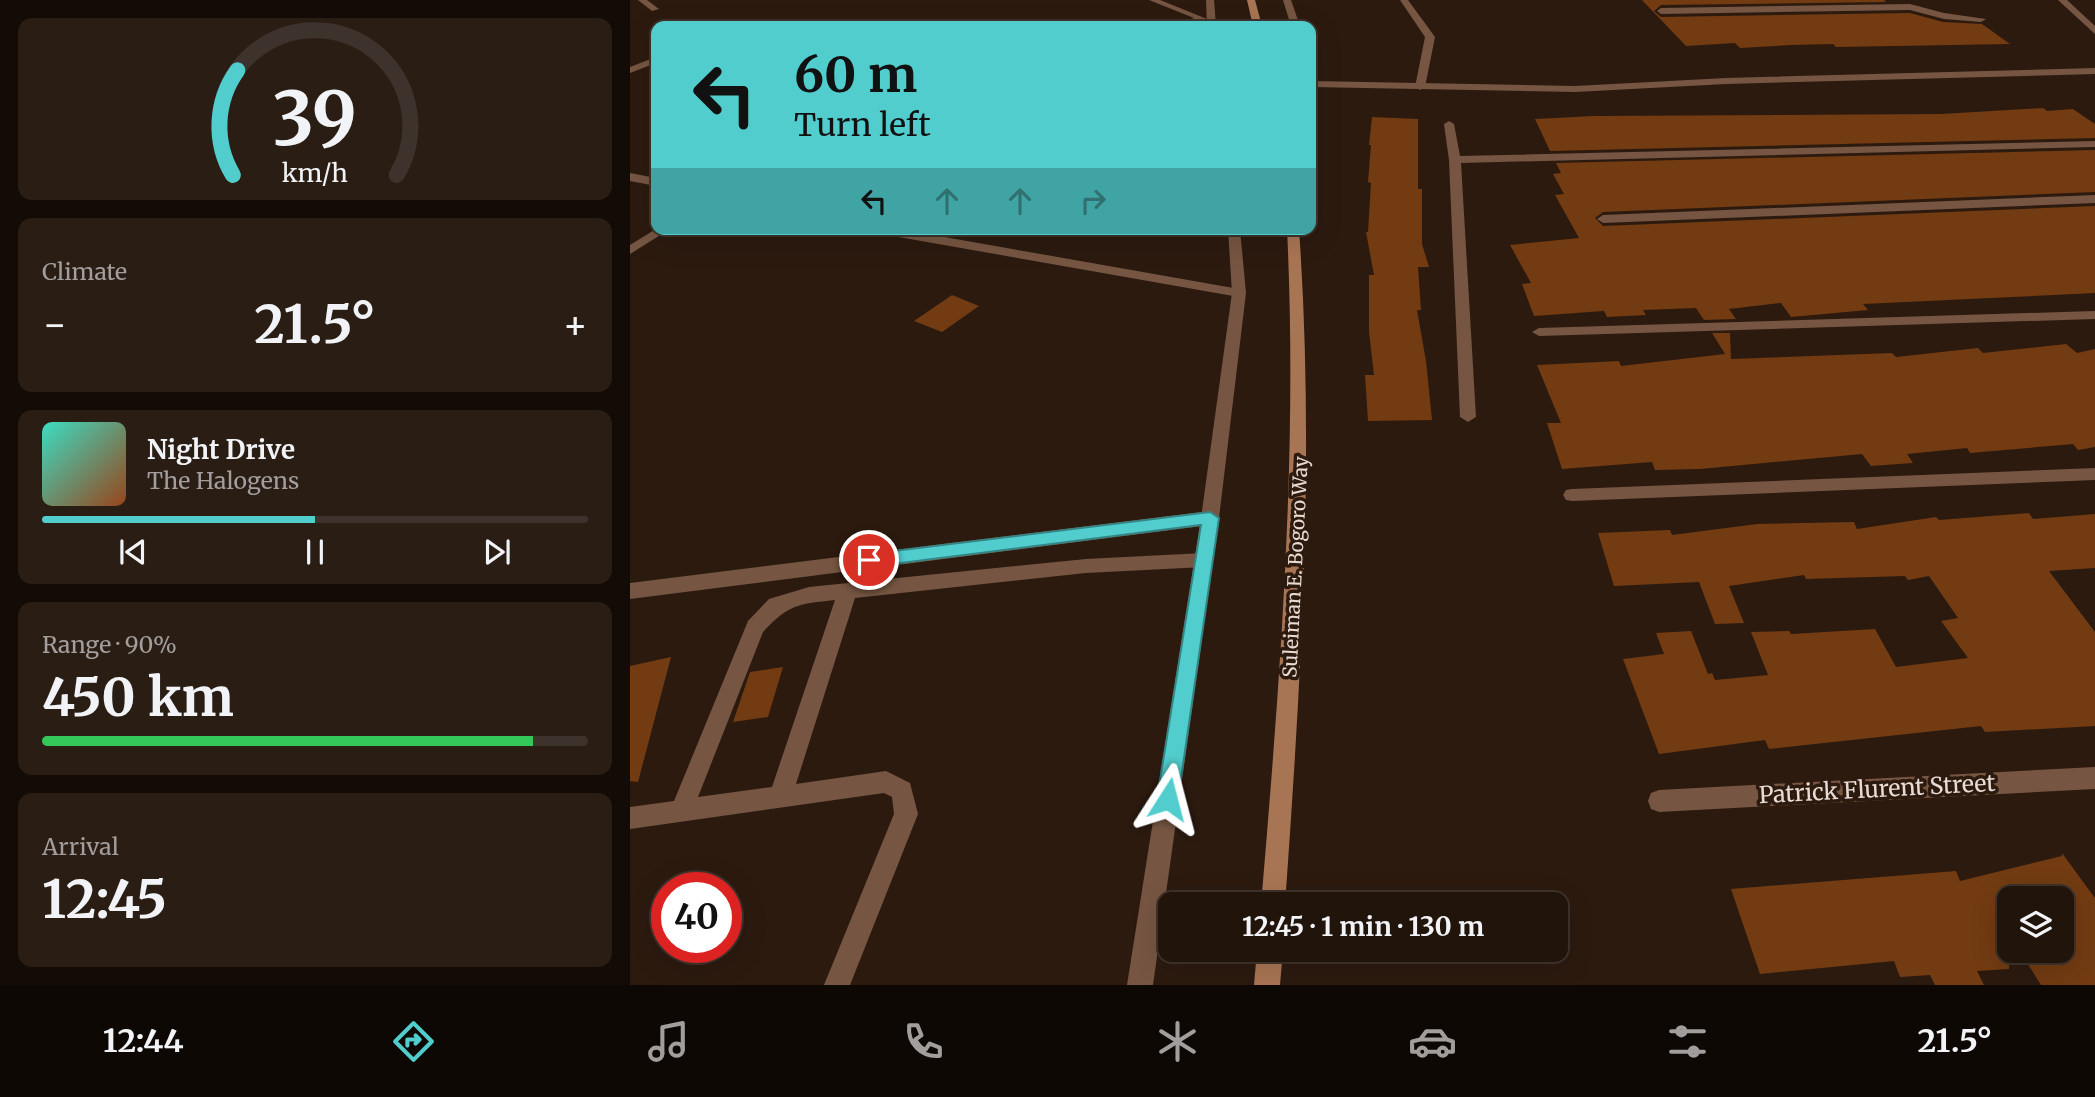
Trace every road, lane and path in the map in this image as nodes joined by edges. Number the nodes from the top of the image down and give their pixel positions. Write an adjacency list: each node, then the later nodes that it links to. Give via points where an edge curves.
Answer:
1 (642, 0): 10 (lane)
2 (1153, 0): 14 (lane)
3 (1210, 0): 14 (street)
4 (1251, 0): 15 (main road)
5 (1287, 0): 16 (street)
6 (1404, 0): 22 (street, via 1430,37)
7 (1736, 0): 11 (street)
8 (2062, 0): 17 (street)
9 (1909, 3): 11 (street); 13 (street, via 1944,16)
10 (655, 9)
11 (1742, 10): 12 (street)
12 (1661, 11)
13 (1981, 19)
14 (1209, 21)
15 (1257, 21)
16 (1294, 21)
17 (2095, 31)
18 (651, 62): 19 (street)
19 (630, 70)
20 (2095, 71): 22 (street, via 1576,89)
21 (1316, 84): 22 (street)
22 (1420, 87)
23 (1449, 124): 25 (street)
24 (2095, 144): 25 (street)
25 (1455, 160): 38 (street)
26 (633, 180): 27 (street)
27 (651, 182)
28 (2095, 199): 29 (street)
29 (1604, 219)
30 (654, 235): 34 (lane)
31 (910, 235): 35 (street)
32 (1234, 235): 35 (street)
33 (1293, 235): 50 (main road, Suleiman E. Bogoro Way, via 1299,304 1300,461)
34 (630, 250)
35 (1239, 293): 41 (street)
36 (2095, 315): 37 (street)
37 (1539, 332)
38 (1468, 417)
39 (2095, 474): 40 (street)
40 (1572, 495)
41 (1210, 518): 42 (street); 43 (street)
42 (1204, 560): 44 (street, via 1086,566); 53 (street)
43 (630, 591)
44 (848, 592): 46 (street); 48 (street, via 809,595 776,605 755,627)
45 (2095, 778): 47 (street, Patrick Flurent Street)
46 (781, 795): 48 (street); 52 (street, via 886,782 902,791 906,814)
47 (1659, 801)
48 (681, 811): 49 (street)
49 (630, 818)
50 (1274, 892)
51 (1269, 962): 54 (main road)
52 (837, 985)
53 (1140, 985)
54 (1267, 985)

